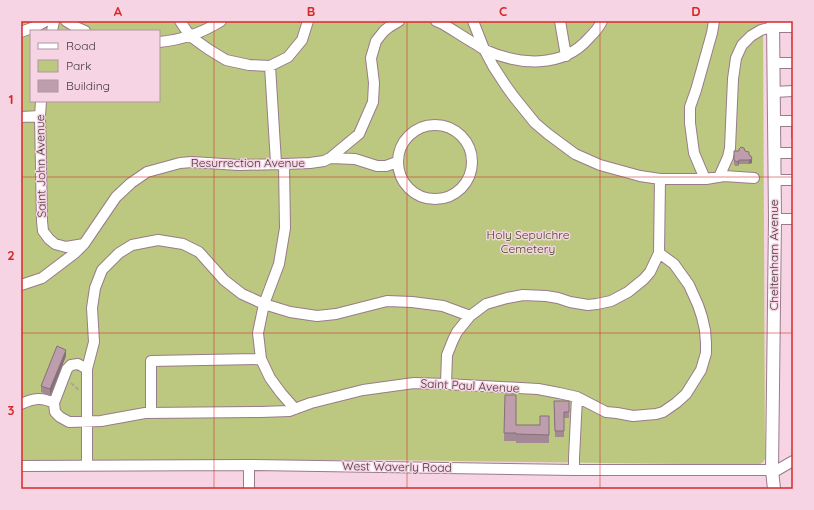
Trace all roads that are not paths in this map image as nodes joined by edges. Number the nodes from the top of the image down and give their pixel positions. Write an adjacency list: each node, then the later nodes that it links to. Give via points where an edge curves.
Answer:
1 (46, 21): 15 (street)
2 (66, 21): 14 (street)
3 (180, 21): 16 (street)
4 (221, 21): 16 (street)
5 (308, 21): 22 (street, via 302,40 288,56)
6 (399, 21): 32 (street, via 384,31 376,41 371,58 373,102 359,134)
7 (436, 21): 18 (street)
8 (473, 21): 18 (street)
9 (560, 21): 19 (street)
10 (602, 21): 19 (street, via 583,45)
11 (714, 21): 38 (street, via 690,107 694,153)
12 (773, 24): 13 (street); 20 (main road, Cheltenham Avenue); 35 (street, via 751,36 742,45 736,58 730,148)
13 (793, 27)
14 (83, 30)
15 (21, 32)
16 (190, 36): 17 (street); 22 (street, via 226,60)
17 (160, 42)
18 (484, 49): 19 (street, via 532,62); 37 (street, via 506,86 530,117 575,154 600,165)
19 (566, 56)
20 (774, 63): 21 (street); 24 (main road, Cheltenham Avenue)
21 (793, 63)
22 (270, 66): 34 (street)
23 (793, 91): 24 (street)
24 (774, 92): 28 (main road, Cheltenham Avenue)
25 (41, 102): 26 (street, Saint John Avenue)
26 (40, 116): 27 (street); 43 (street, Saint John Avenue, via 43,231 55,244 66,247)
27 (21, 117)
28 (774, 121): 29 (street); 30 (main road, Cheltenham Avenue)
29 (793, 121)
30 (774, 153): 31 (street); 39 (main road, Cheltenham Avenue)
31 (793, 153)
32 (330, 158): 33 (street, via 356,160 377,166); 34 (street, Resurrection Avenue, via 310,163)
33 (397, 162): 33 (street, via 405,184 424,197 436,199 458,191 468,178 472,161 463,137 440,124 427,125 415,130 406,138 399,150)
34 (280, 164): 43 (street, Resurrection Avenue, via 192,162 147,172 116,197); 46 (street, via 285,228 279,264)
35 (719, 177): 36 (street); 38 (street)
36 (754, 178)
37 (660, 179): 38 (street); 44 (street)
38 (705, 179)
39 (774, 180): 40 (street); 41 (main road, Cheltenham Avenue)
40 (793, 180)
41 (775, 219): 42 (street); 62 (main road, Cheltenham Avenue)
42 (793, 219)
43 (84, 244): 45 (street, Resurrection Avenue, via 75,254 42,278)
44 (658, 253): 47 (street, via 644,279 633,289 611,301 588,305 546,296 523,295 486,304); 51 (street, Saint Paul Avenue, via 674,264 698,305 706,342 701,370 686,394 663,412 656,414 633,416 606,412)
45 (21, 285)
46 (264, 304): 47 (street, via 290,312 317,316 336,314 387,301 412,302 443,306); 48 (street, via 258,333); 49 (street, via 242,294 224,280 199,252 183,244 158,240 132,245 119,252 102,270 94,288 94,342)
47 (470, 316): 50 (street, via 455,336 447,355)
48 (261, 359): 54 (street, via 280,393); 55 (street, via 151,361)
49 (87, 369): 52 (street, via 78,364 67,369); 56 (street)
50 (446, 384): 51 (street, Saint Paul Avenue, via 538,389); 54 (street, Saint Paul Avenue, via 414,383 363,390)
51 (577, 397): 61 (street)
52 (54, 403): 53 (street, via 40,398); 56 (street, via 55,412 60,417 69,422)
53 (21, 404)
54 (295, 409): 55 (street, Saint Paul Avenue, via 262,412)
55 (151, 413): 56 (street, Saint Paul Avenue)
56 (86, 422): 58 (street)
57 (793, 461): 62 (street)
58 (87, 465): 59 (street, West Waverly Road); 60 (street, West Waverly Road)
59 (249, 465): 61 (street, West Waverly Road); 63 (street)
60 (21, 466)
61 (574, 470): 62 (street, West Waverly Road)
62 (772, 472): 64 (main road, Cheltenham Avenue)
63 (249, 489)
64 (774, 489)

